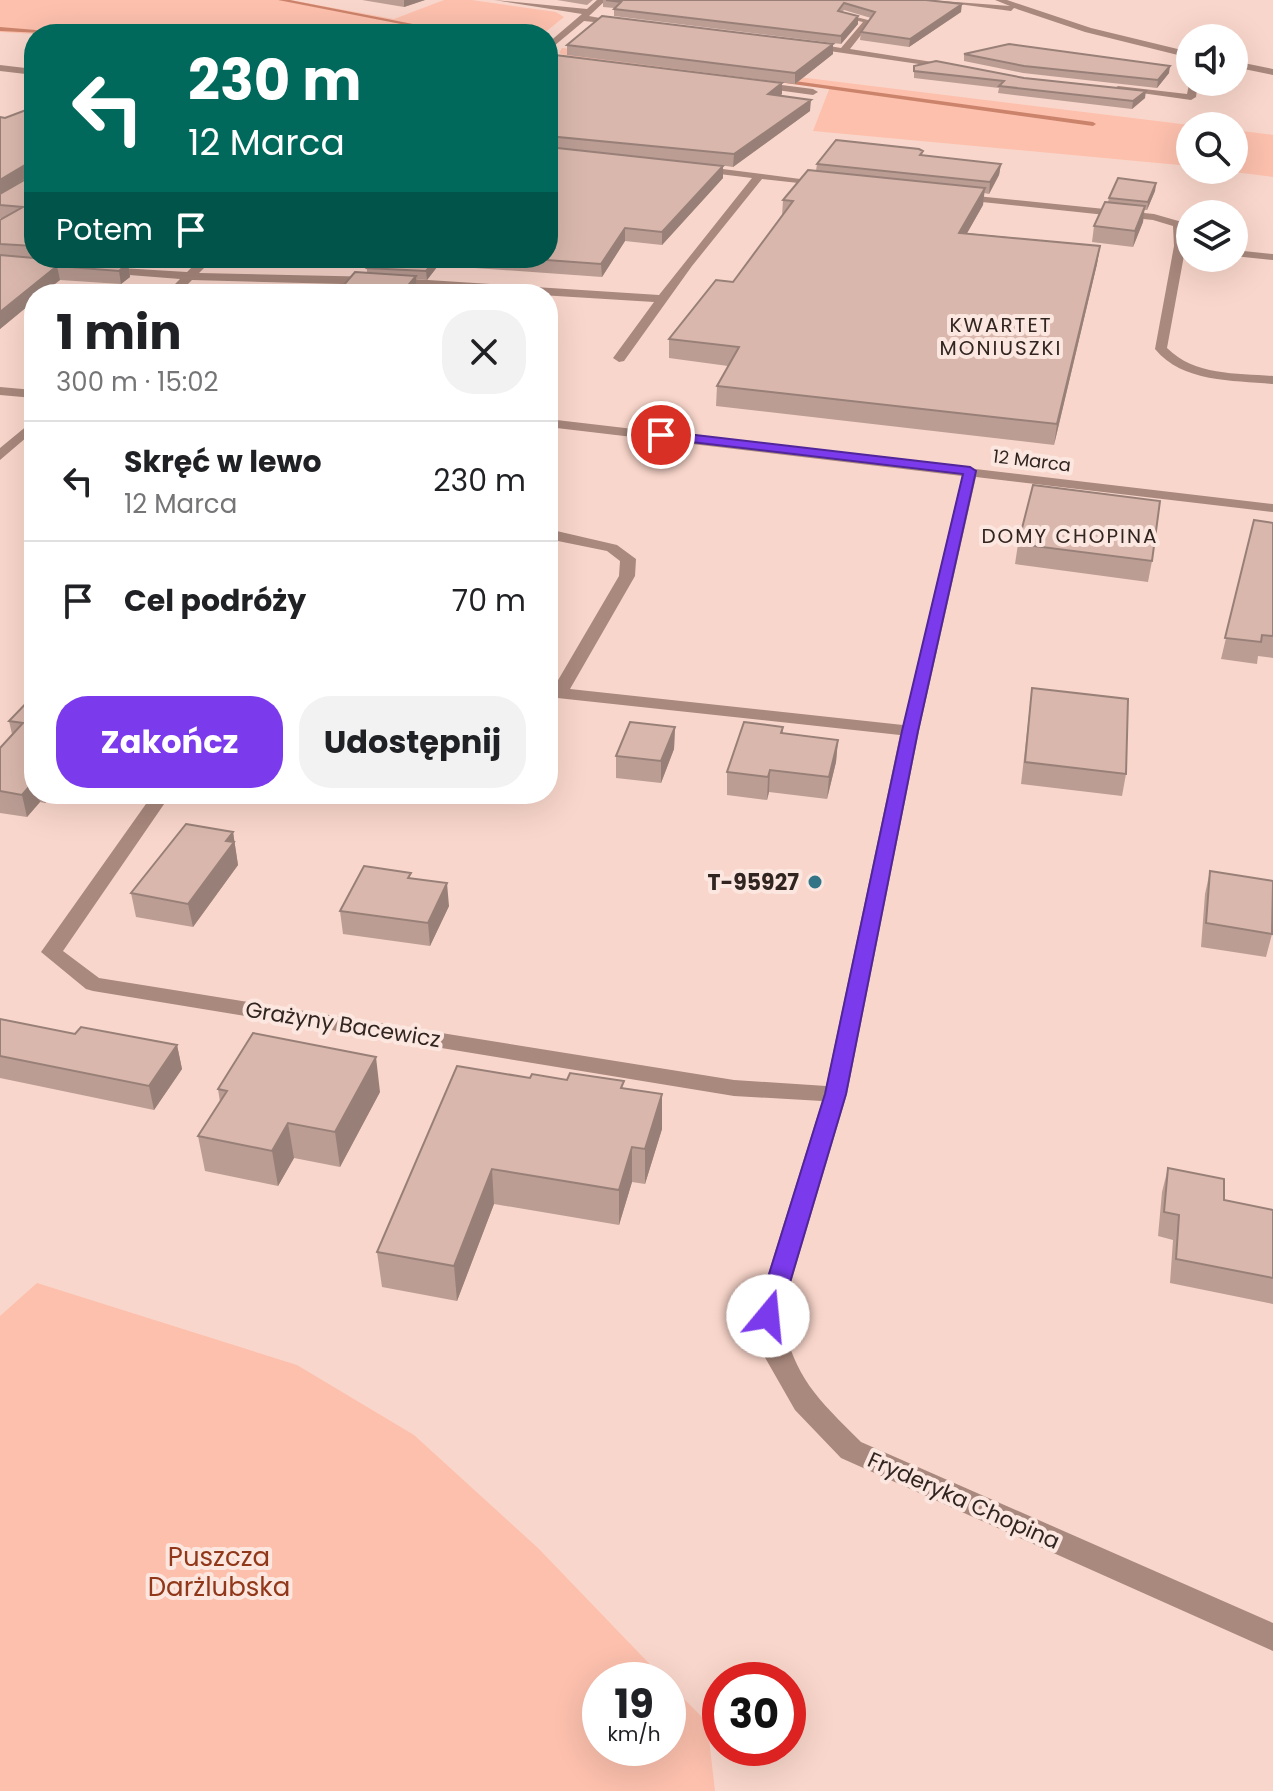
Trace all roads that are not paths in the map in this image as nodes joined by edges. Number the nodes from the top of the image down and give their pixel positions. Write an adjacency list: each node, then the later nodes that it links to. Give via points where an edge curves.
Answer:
1 (498, 0): 8 (street)
2 (602, 0): 8 (street)
3 (932, 0): 6 (street)
4 (1000, 0): 6 (street); 7 (street)
5 (1035, 1): 7 (street)
6 (949, 2): 7 (street)
7 (1015, 6): 14 (street)
8 (586, 15): 10 (street); 11 (street)
9 (843, 15): 13 (street, via 864,18 868,25)
10 (629, 24)
11 (558, 39)
12 (798, 44): 13 (street)
13 (844, 50): 17 (street)
14 (1176, 52)
15 (1248, 67): 19 (street)
16 (0, 68): 18 (street)
17 (979, 70)
18 (24, 71)
19 (1273, 72)
20 (751, 84): 22 (street)
21 (1099, 87): 23 (street)
22 (813, 92)
23 (1176, 95)
24 (684, 168): 25 (street)
25 (759, 176): 26 (street); 38 (street)
26 (838, 184)
27 (948, 196): 28 (street)
28 (1176, 223)
29 (1248, 254): 30 (street)
30 (1273, 257)
31 (197, 268): 34 (street)
32 (95, 269): 34 (street)
33 (1179, 272): 40 (street, via 1161,349 1171,363)
34 (189, 276): 35 (street); 36 (street)
35 (181, 284)
36 (428, 284)
37 (558, 292): 38 (street)
38 (663, 299): 39 (street)
39 (619, 358)
40 (1273, 380)
41 (0, 384): 42 (street)
42 (24, 385)
43 (0, 391): 44 (street)
44 (24, 393)
45 (558, 424): 48 (street, 12 Marca)
46 (24, 433): 47 (street)
47 (0, 456)
48 (970, 471): 49 (street, 12 Marca); 53 (street, Fryderyka Chopina)
49 (1273, 508)
50 (558, 536): 51 (street, via 612,548 628,559 627,576)
51 (558, 687)
52 (558, 693): 53 (street)
53 (910, 731): 55 (street, Fryderyka Chopina)
54 (155, 804): 55 (street, Grażyny Bacewicz, via 51,952 93,984 734,1088)
55 (836, 1094): 56 (street, Fryderyka Chopina, via 768,1316 776,1354 804,1402 851,1450)
56 (1273, 1637)

